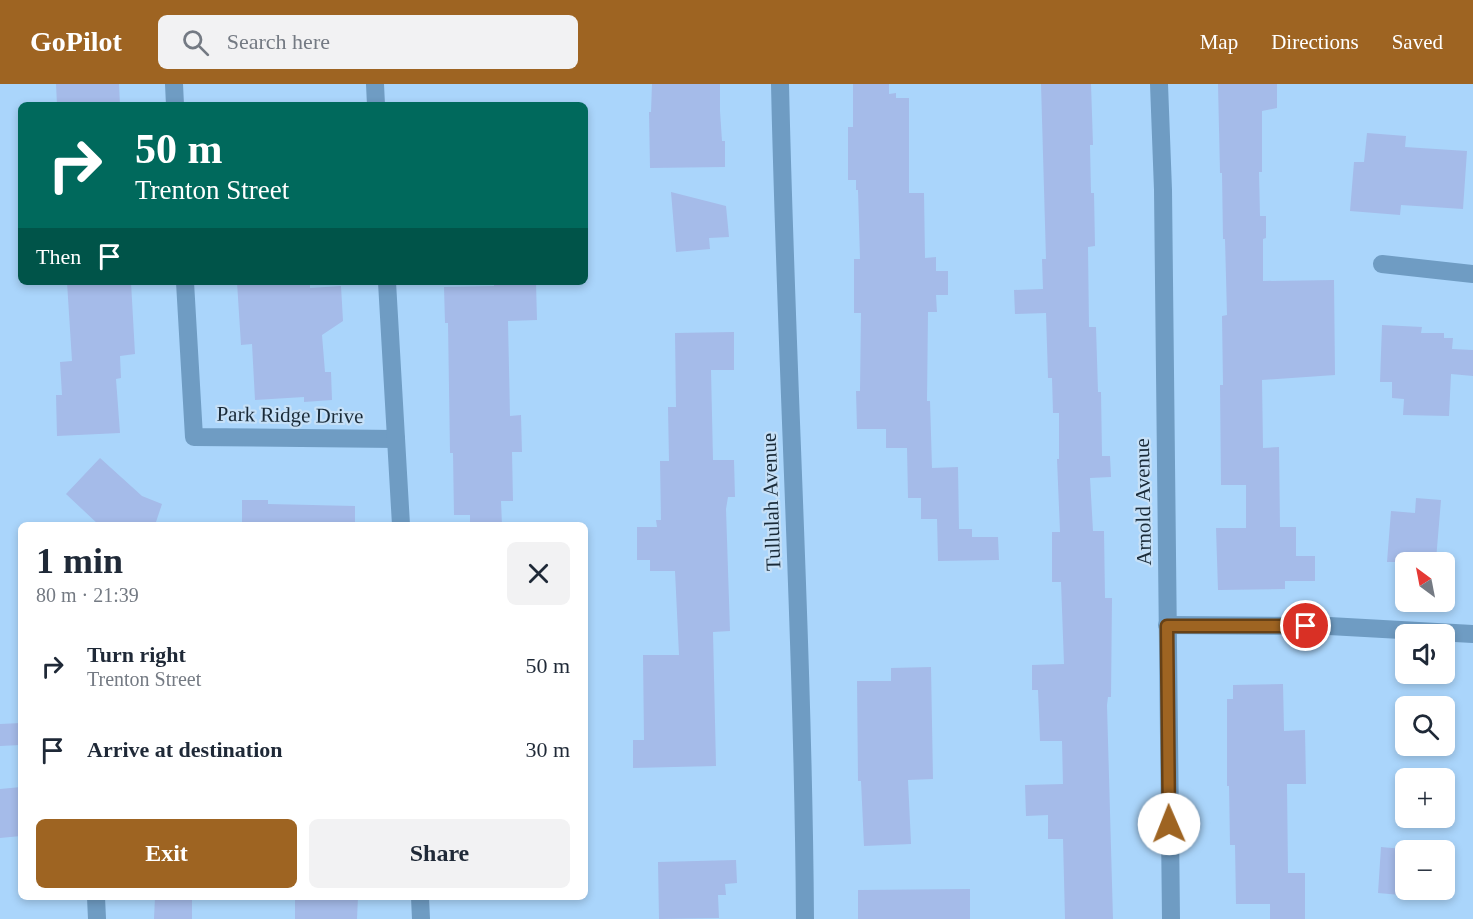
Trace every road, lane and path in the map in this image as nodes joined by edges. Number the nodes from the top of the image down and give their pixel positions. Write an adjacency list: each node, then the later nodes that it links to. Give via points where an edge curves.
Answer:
1 (174, 84): 5 (street)
2 (375, 84): 6 (street)
3 (780, 84): 19 (street, Tullulah Avenue, via 804,766)
4 (1159, 84): 13 (street, Arnold Avenue)
5 (175, 102)
6 (376, 102)
7 (1382, 264): 8 (street)
8 (1473, 274)
9 (185, 285): 11 (street, Park Ridge Drive, via 194,437)
10 (387, 285): 11 (street)
11 (396, 439): 12 (street)
12 (401, 522)
13 (1167, 626): 14 (street, via 1329,626); 20 (street, Arnold Avenue)
14 (1473, 634)
15 (96, 900): 17 (street)
16 (420, 900): 18 (street)
17 (97, 919)
18 (421, 919)
19 (805, 919)
20 (1171, 919)

